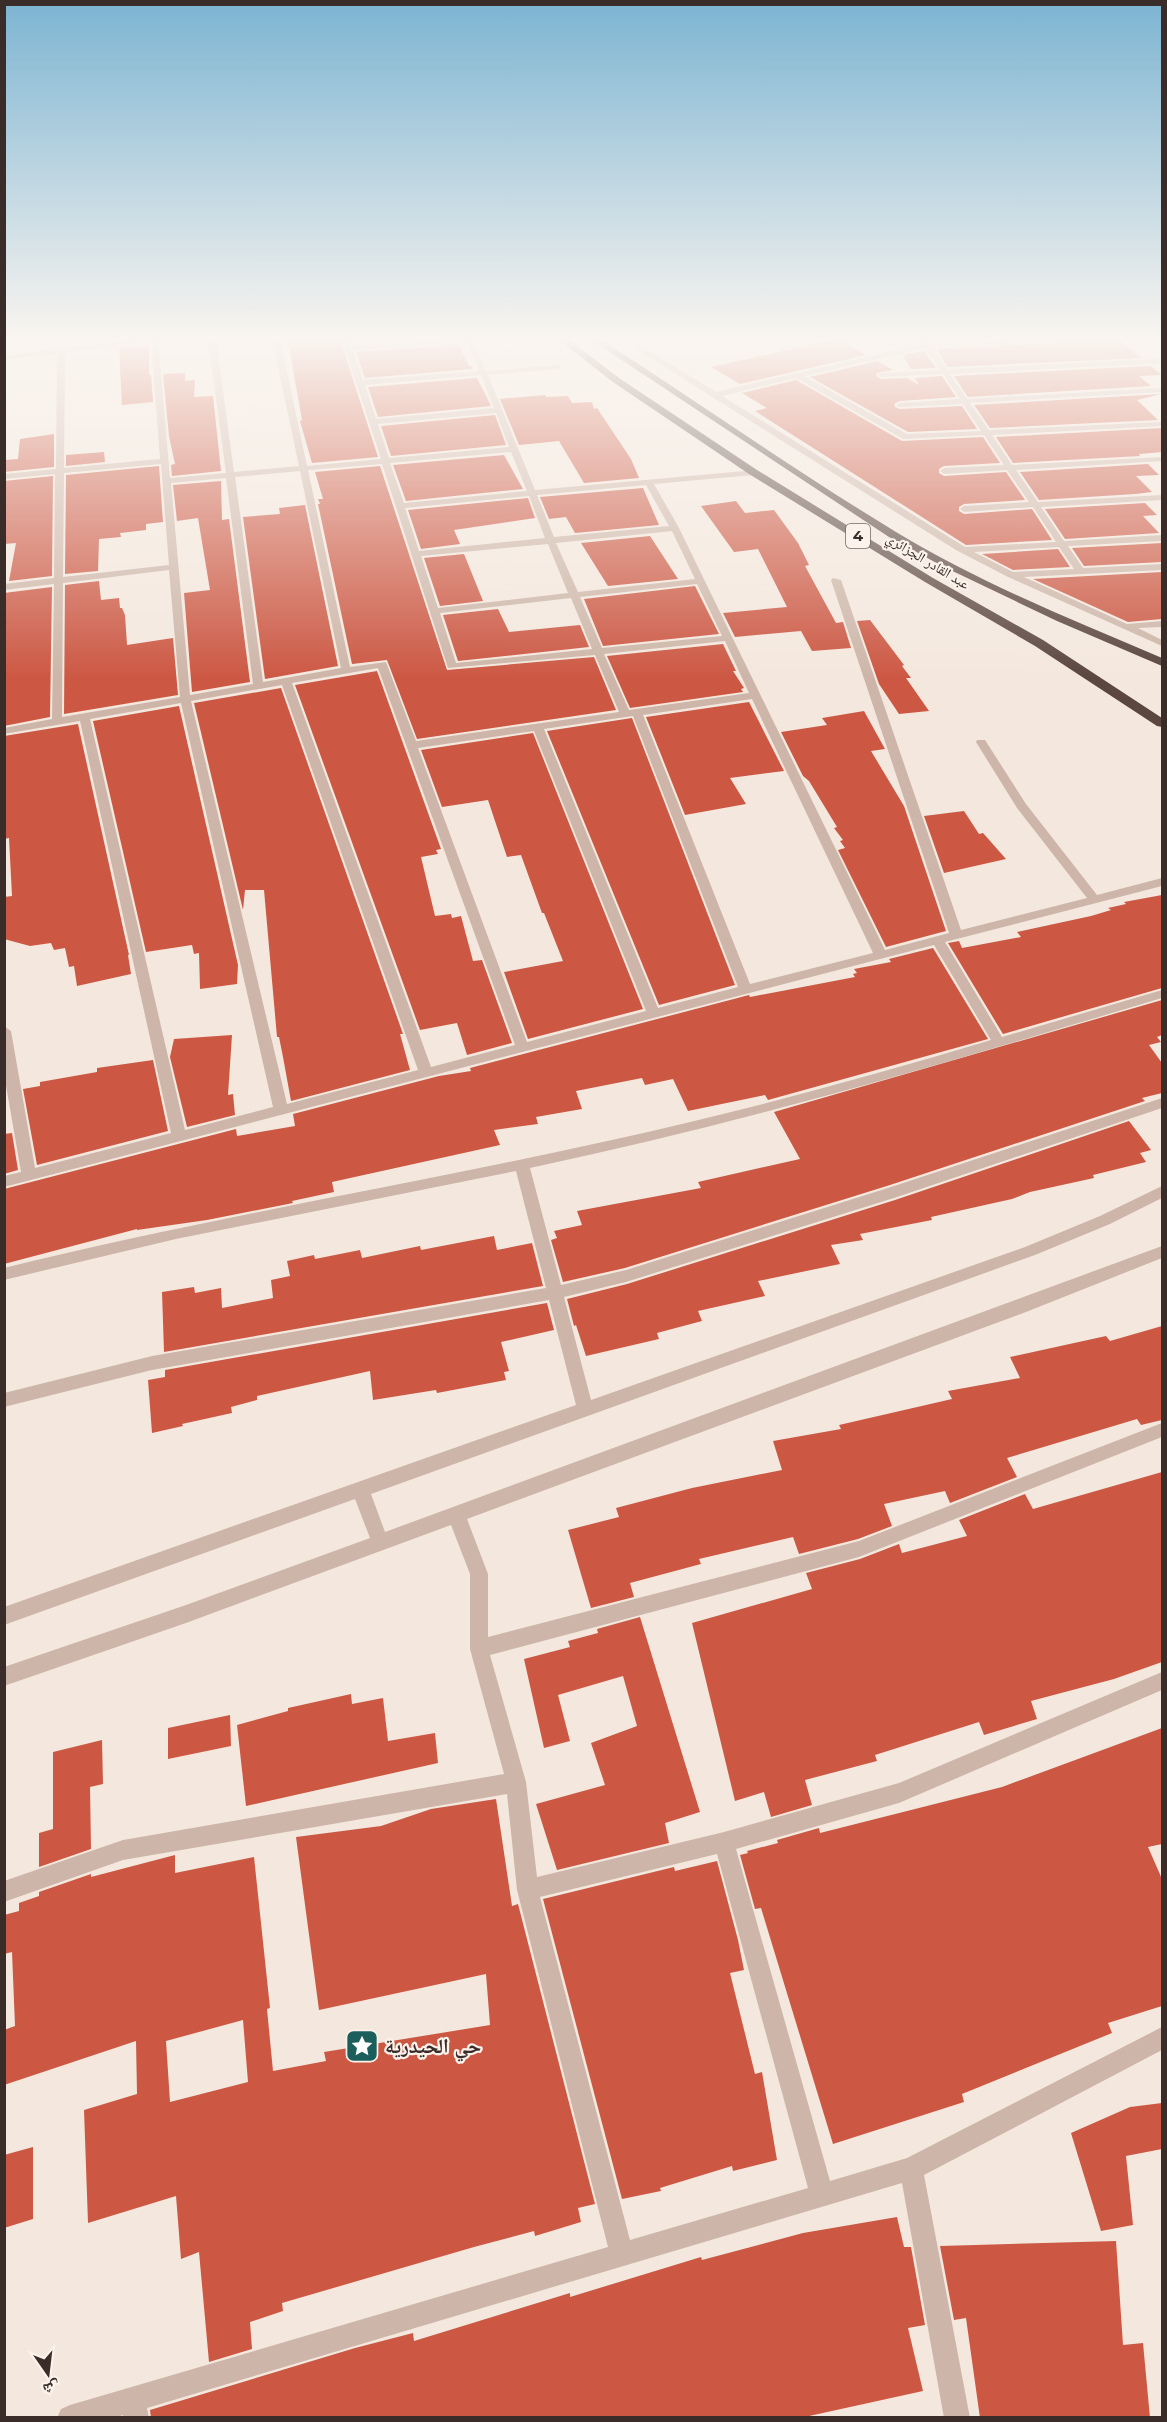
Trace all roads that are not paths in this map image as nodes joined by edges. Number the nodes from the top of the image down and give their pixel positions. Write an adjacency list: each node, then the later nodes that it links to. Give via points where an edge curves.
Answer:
1 (60, 452): 17 (street)
2 (162, 452): 13 (street)
3 (227, 452): 20 (street)
4 (300, 452): 16 (street)
5 (383, 452): 14 (street)
6 (482, 452): 14 (street)
7 (516, 452): 24 (street)
8 (723, 452): 19 (highway, عبد القادر الجزائري / 4)
9 (766, 452): 50 (highway, عبد القادر الجزائري / 4, via 893,535 946,564)
10 (806, 452): 33 (street)
11 (999, 452): 15 (street)
12 (1162, 459): 15 (street)
13 (163, 461): 17 (street); 22 (street)
14 (386, 461): 16 (street); 27 (street)
15 (1010, 467): 18 (street); 26 (street)
16 (303, 468): 20 (street); 51 (street)
17 (60, 471): 21 (street); 39 (street)
18 (944, 471)
19 (753, 472): 23 (street); 59 (highway, عبد القادر الجزائري / 4, via 1039,643)
20 (230, 475): 22 (street); 53 (street)
21 (4, 477)
22 (166, 481): 35 (street)
23 (649, 482): 24 (street); 29 (street)
24 (531, 491): 27 (street); 31 (street)
25 (1162, 497): 26 (street)
26 (1036, 505): 28 (street); 32 (street)
27 (400, 506): 34 (street)
28 (964, 509)
29 (675, 528): 31 (street); 41 (street)
30 (1162, 538): 32 (street)
31 (551, 541): 34 (street); 43 (street)
32 (1064, 544): 33 (street); 37 (street)
33 (963, 550): 38 (street)
34 (416, 554): 44 (street)
35 (174, 567): 39 (street); 55 (street)
36 (1162, 567): 37 (street)
37 (1080, 571): 38 (street)
38 (1011, 575): 46 (street)
39 (58, 580): 42 (street); 58 (street)
40 (836, 580): 66 (street)
41 (700, 581): 43 (street); 47 (street)
42 (4, 587)
43 (576, 595): 44 (street); 49 (street)
44 (434, 611): 49 (street, via 452,666)
45 (1162, 624): 46 (street)
46 (1124, 627): 48 (street)
47 (728, 638): 49 (street); 54 (street)
48 (1162, 643)
49 (599, 652): 56 (street)
50 (1162, 662)
51 (346, 670): 52 (street); 63 (street, via 382,664)
52 (286, 681): 53 (street); 75 (street)
53 (258, 686): 55 (street)
54 (756, 695): 56 (street); 68 (street)
55 (185, 699): 57 (street); 77 (street)
56 (631, 713): 60 (street); 69 (street)
57 (84, 717): 58 (street); 78 (street)
58 (57, 722): 61 (street)
59 (1162, 723)
60 (538, 727): 63 (street); 71 (street)
61 (4, 731)
62 (981, 742): 65 (street, via 1021,806)
63 (413, 745): 74 (street)
64 (1162, 882): 65 (street)
65 (1094, 899): 66 (street)
66 (957, 935): 67 (street)
67 (938, 940): 68 (street); 73 (street)
68 (881, 955): 69 (street)
69 (746, 990): 71 (street)
70 (1162, 994): 73 (street)
71 (653, 1012): 74 (street)
72 (4, 1031): 80 (street)
73 (999, 1043): 79 (street, via 696,1126)
74 (522, 1049): 75 (street)
75 (426, 1073): 77 (street)
76 (1162, 1103): 85 (street, via 736,1243)
77 (281, 1110): 78 (street)
78 (179, 1137): 80 (street)
79 (522, 1164): 84 (street, via 226,1223); 85 (street)
80 (28, 1176): 81 (street)
81 (4, 1182)
82 (1162, 1192): 87 (street, via 1030,1251)
83 (1162, 1252): 90 (street)
84 (4, 1274)
85 (555, 1293): 86 (street, via 152,1363); 87 (street)
86 (4, 1400)
87 (585, 1409): 89 (street)
88 (1162, 1430): 93 (street, via 860,1550)
89 (360, 1489): 91 (street); 92 (street)
90 (456, 1514): 91 (street); 93 (street, via 479,1574)
91 (380, 1542): 94 (street)
92 (4, 1616)
93 (479, 1649): 96 (street)
94 (4, 1677)
95 (1162, 1681): 97 (street, via 899,1793)
96 (516, 1782): 98 (street); 99 (street, via 123,1850)
97 (724, 1842): 98 (street); 102 (street)
98 (528, 1890): 103 (street)
99 (4, 1892)
100 (1162, 2038): 101 (street)
101 (911, 2169): 102 (street); 106 (street)
102 (822, 2195): 103 (street)
103 (622, 2254): 104 (street)
104 (134, 2409): 105 (street)
105 (70, 2418)
106 (957, 2418)

